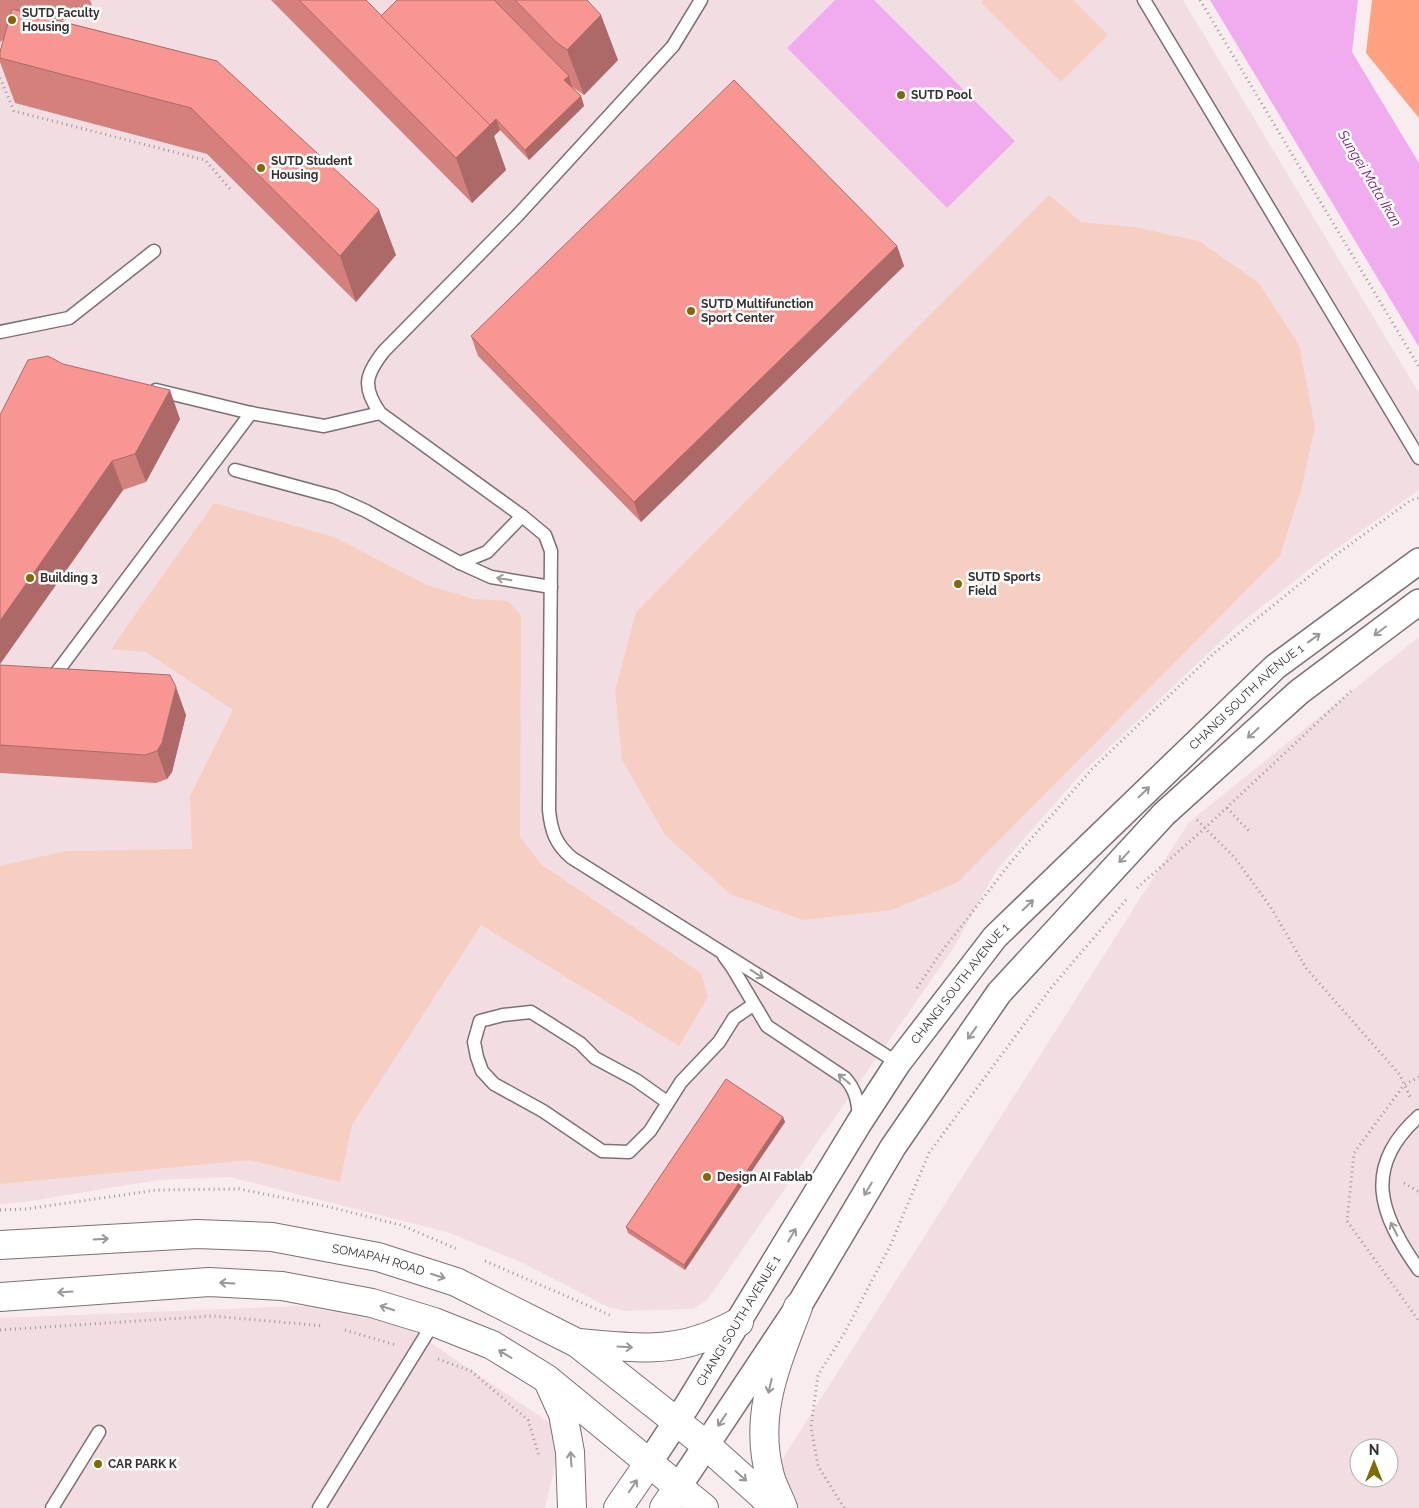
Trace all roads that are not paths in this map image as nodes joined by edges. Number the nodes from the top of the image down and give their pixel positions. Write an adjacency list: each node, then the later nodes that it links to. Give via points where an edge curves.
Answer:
1 (701, 0): 7 (lane, via 667,53 369,370 367,389)
2 (1144, 0): 8 (lane)
3 (154, 251): 4 (lane, via 69,318)
4 (0, 332)
5 (140, 386): 6 (lane)
6 (251, 413): 7 (lane, via 324,426); 15 (lane)
7 (380, 413): 10 (lane)
8 (1419, 458)
9 (235, 470): 12 (lane, via 334,497)
10 (522, 516): 12 (lane, via 486,552); 13 (lane, via 545,535 551,551)
11 (1419, 561): 18 (street, CHANGI SOUTH AVENUE 1, one-way to 11, via 995,937 1096,839 1275,667)
12 (460, 563): 13 (lane, one-way to 12, via 491,577)
13 (551, 588): 16 (lane, via 551,830 560,848 572,858)
14 (1419, 602): 25 (street, one-way to 25, via 1299,692 1177,802 1000,993 893,1147)
15 (57, 672)
16 (716, 947): 17 (lane, via 732,967); 18 (lane, one-way to 18)
17 (753, 1005): 19 (lane, via 734,1018 719,1042); 21 (lane, one-way to 17, via 852,1086 845,1078 767,1026)
18 (898, 1063): 21 (street, CHANGI SOUTH AVENUE 1)
19 (667, 1102): 19 (lane, via 650,1131 629,1152 602,1151 543,1111 494,1084 482,1071 474,1042 480,1021 532,1012 580,1043 595,1058 636,1080)
20 (1419, 1116): 23 (lane, one-way to 20, via 1388,1218 1382,1185 1385,1160 1398,1136)
21 (859, 1123): 27 (street, CHANGI SOUTH AVENUE 1, one-way to 21)
22 (0, 1245): 28 (main road, SOMAPAH ROAD, one-way to 28, via 197,1234 272,1236 378,1257 456,1282)
23 (1419, 1270)
24 (0, 1297): 26 (main road, one-way to 24, via 372,1303 282,1286 209,1282)
25 (798, 1307): 32 (street, one-way to 32); 42 (main road, one-way to 42, via 773,1372 764,1413 764,1442 770,1476)
26 (434, 1322): 29 (main road, one-way to 26, via 492,1345); 36 (lane)
27 (740, 1322): 28 (main road, one-way to 27, via 665,1347 700,1340); 30 (street, CHANGI SOUTH AVENUE 1)
28 (577, 1343): 30 (main road, SOMAPAH ROAD)
29 (547, 1379): 33 (main road); 37 (main road, one-way to 29, via 570,1452 563,1414)
30 (677, 1421): 32 (main road, SOMAPAH ROAD); 33 (street, CHANGI SOUTH AVENUE 1)
31 (99, 1432): 35 (lane)
32 (706, 1445): 34 (street); 41 (main road, SOMAPAH ROAD, one-way to 41)
33 (649, 1463): 34 (main road); 38 (main road, CHANGI SOUTH AVENUE 1, one-way to 33)
34 (679, 1486): 39 (main road); 40 (main road)
35 (52, 1508)
36 (319, 1508)
37 (572, 1508)
38 (618, 1508)
39 (664, 1508)
40 (704, 1508)
41 (776, 1508)
42 (783, 1508)

